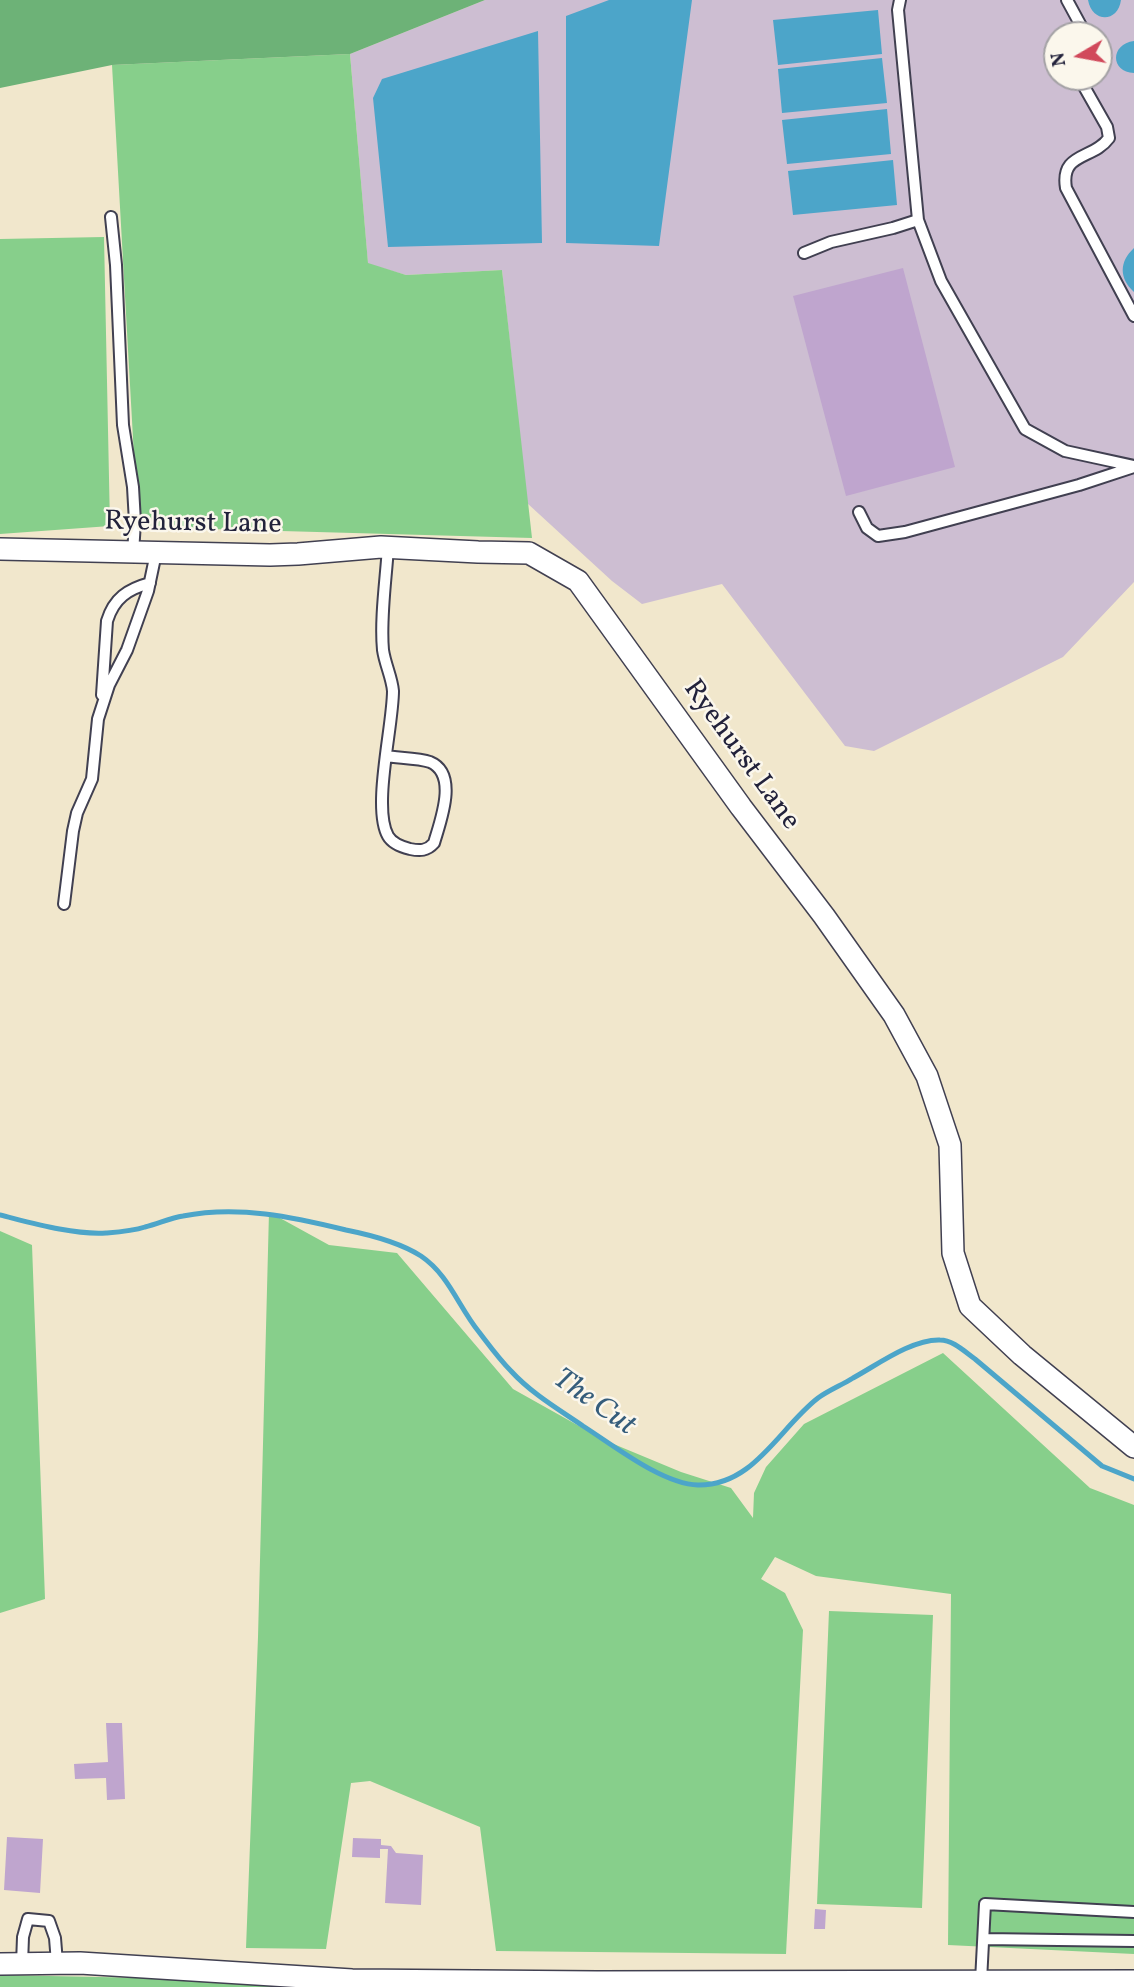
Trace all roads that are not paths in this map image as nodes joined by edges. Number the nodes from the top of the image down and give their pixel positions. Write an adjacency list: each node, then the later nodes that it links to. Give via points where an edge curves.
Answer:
1 (900, 0): 6 (lane)
2 (1067, 0): 3 (lane)
3 (1078, 21)
4 (1087, 91): 8 (lane, via 1109,138 1072,161 1067,167 1066,188)
5 (111, 217): 13 (lane, via 123,425 133,487)
6 (919, 220): 7 (lane); 9 (lane, via 941,281 1025,429 1065,451)
7 (804, 253)
8 (1134, 316)
9 (1134, 467): 10 (lane, via 905,532 878,536 867,528)
10 (859, 512)
11 (388, 547): 14 (street, Ryehurst Lane, via 298,555); 17 (lane, via 383,647 393,689); 19 (street, Ryehurst Lane, via 529,553 578,581 832,927 914,1051 950,1145 953,1253 970,1306)
12 (0, 549): 13 (street, Ryehurst Lane)
13 (133, 553): 14 (street, Ryehurst Lane)
14 (156, 553): 15 (lane)
15 (150, 583): 16 (lane); 16 (lane, via 134,587 113,605)
16 (101, 708): 18 (lane, via 92,779 73,831)
17 (386, 756): 17 (lane, via 382,802 388,836 399,845 422,851 434,843 446,785 430,762)
18 (64, 904)
19 (1134, 1447)
20 (1134, 1912): 21 (lane, via 985,1904)
21 (984, 1939): 22 (lane); 26 (lane)
22 (1134, 1941)
23 (0, 1964): 24 (street)
24 (22, 1964): 25 (street); 25 (lane, via 29,1919 49,1921)
25 (57, 1964): 26 (street, via 352,1980)
26 (981, 1981): 27 (street)
27 (1134, 1981)

